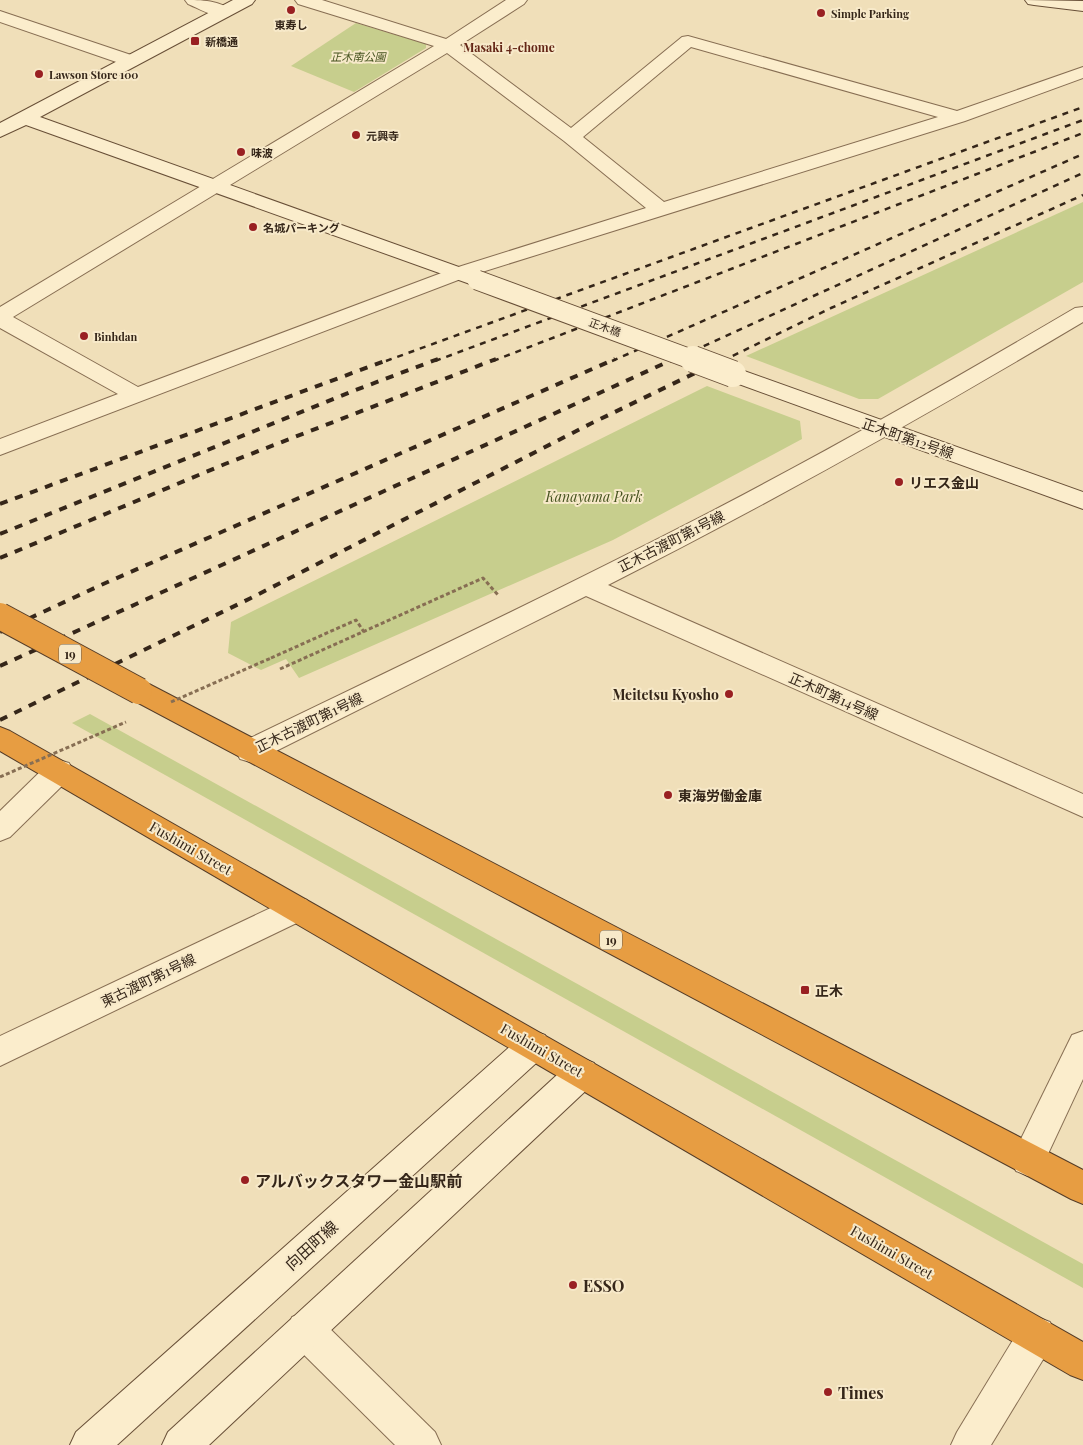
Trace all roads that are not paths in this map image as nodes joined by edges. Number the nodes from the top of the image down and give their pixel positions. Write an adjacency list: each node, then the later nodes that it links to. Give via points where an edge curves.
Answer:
1 (194, 0): 7 (street)
2 (246, 0): 7 (street)
3 (304, 0): 9 (street)
4 (518, 0): 9 (street)
5 (1034, 0): 6 (street)
6 (1083, 6)
7 (223, 12): 10 (street)
8 (0, 16): 10 (street)
9 (448, 46): 15 (street); 16 (street)
10 (131, 61): 13 (street)
11 (1083, 72): 12 (street)
12 (958, 117): 15 (street, via 688,41); 17 (street)
13 (25, 118): 14 (street); 16 (street, 正木橋)
14 (0, 131)
15 (571, 137): 17 (street)
16 (212, 186): 18 (street, 正木橋); 20 (street)
17 (662, 210): 18 (street)
18 (468, 277): 21 (street, 正木橋, bridge); 22 (street)
19 (1083, 313): 23 (street, 正木古渡町第1号線)
20 (0, 318): 22 (street)
21 (733, 374): 23 (street, 正木町第12号線)
22 (136, 395): 24 (street)
23 (882, 430): 25 (street, 正木町第12号線); 26 (street, 正木古渡町第1号線)
24 (0, 447)
25 (1083, 501)
26 (585, 585): 29 (street, 正木古渡町第1号線); 31 (street, 正木町第14号線)
27 (0, 616): 29 (highway, 19, bridge)
28 (7, 742): 30 (highway, Fushimi Street)
29 (250, 751): 38 (highway, 19)
30 (59, 771): 32 (street); 33 (highway, Fushimi Street)
31 (1083, 806)
32 (0, 829)
33 (296, 909): 34 (highway, Fushimi Street); 36 (street, 東古渡町第1号線)
34 (534, 1045): 37 (highway, Fushimi Street); 43 (street, 向田町線)
35 (1083, 1045): 38 (street)
36 (0, 1052)
37 (582, 1073): 40 (street); 41 (highway, Fushimi Street)
38 (1028, 1160): 39 (highway, 19)
39 (1083, 1188)
40 (305, 1330): 44 (street); 45 (street)
41 (1037, 1335): 42 (highway, Fushimi Street); 46 (street)
42 (1083, 1362)
43 (89, 1445)
44 (181, 1445)
45 (422, 1445)
46 (970, 1445)

